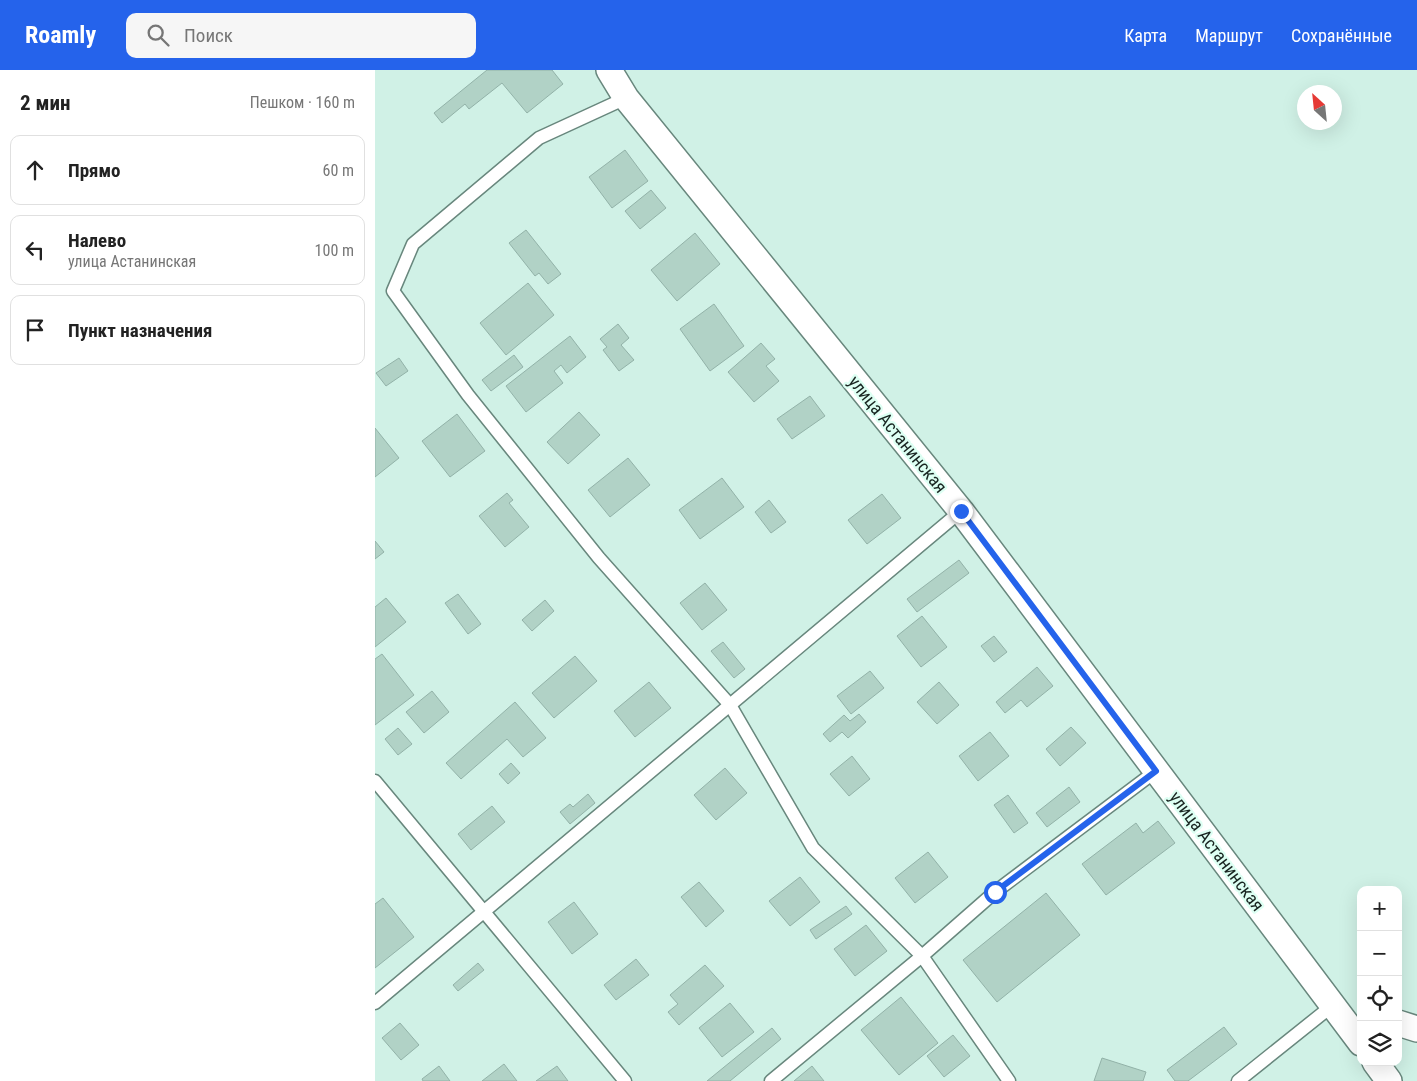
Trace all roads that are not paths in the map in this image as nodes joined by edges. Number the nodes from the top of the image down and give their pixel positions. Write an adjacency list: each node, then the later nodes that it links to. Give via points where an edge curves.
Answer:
1 (609, 70): 2 (street, улица Астанинская)
2 (626, 98): 3 (street, улица Астанинская); 4 (lane, via 539,138 413,244 393,291 468,395 599,558)
3 (961, 511): 4 (lane); 5 (street, улица Астанинская)
4 (730, 705): 7 (lane); 8 (lane, via 813,848)
5 (1156, 771): 8 (lane, via 995,892); 10 (street, улица Астанинская)
6 (375, 781): 7 (lane)
7 (484, 912): 9 (lane); 16 (lane)
8 (922, 956): 17 (lane); 18 (lane)
9 (375, 1003)
10 (1333, 1005): 11 (street); 14 (street, улица Астанинская); 19 (lane)
11 (1357, 1012)
12 (1402, 1025): 13 (street)
13 (1417, 1029)
14 (1357, 1038)
15 (1378, 1066): 20 (street)
16 (625, 1081)
17 (771, 1081)
18 (1009, 1081)
19 (1238, 1081)
20 (1389, 1081)

